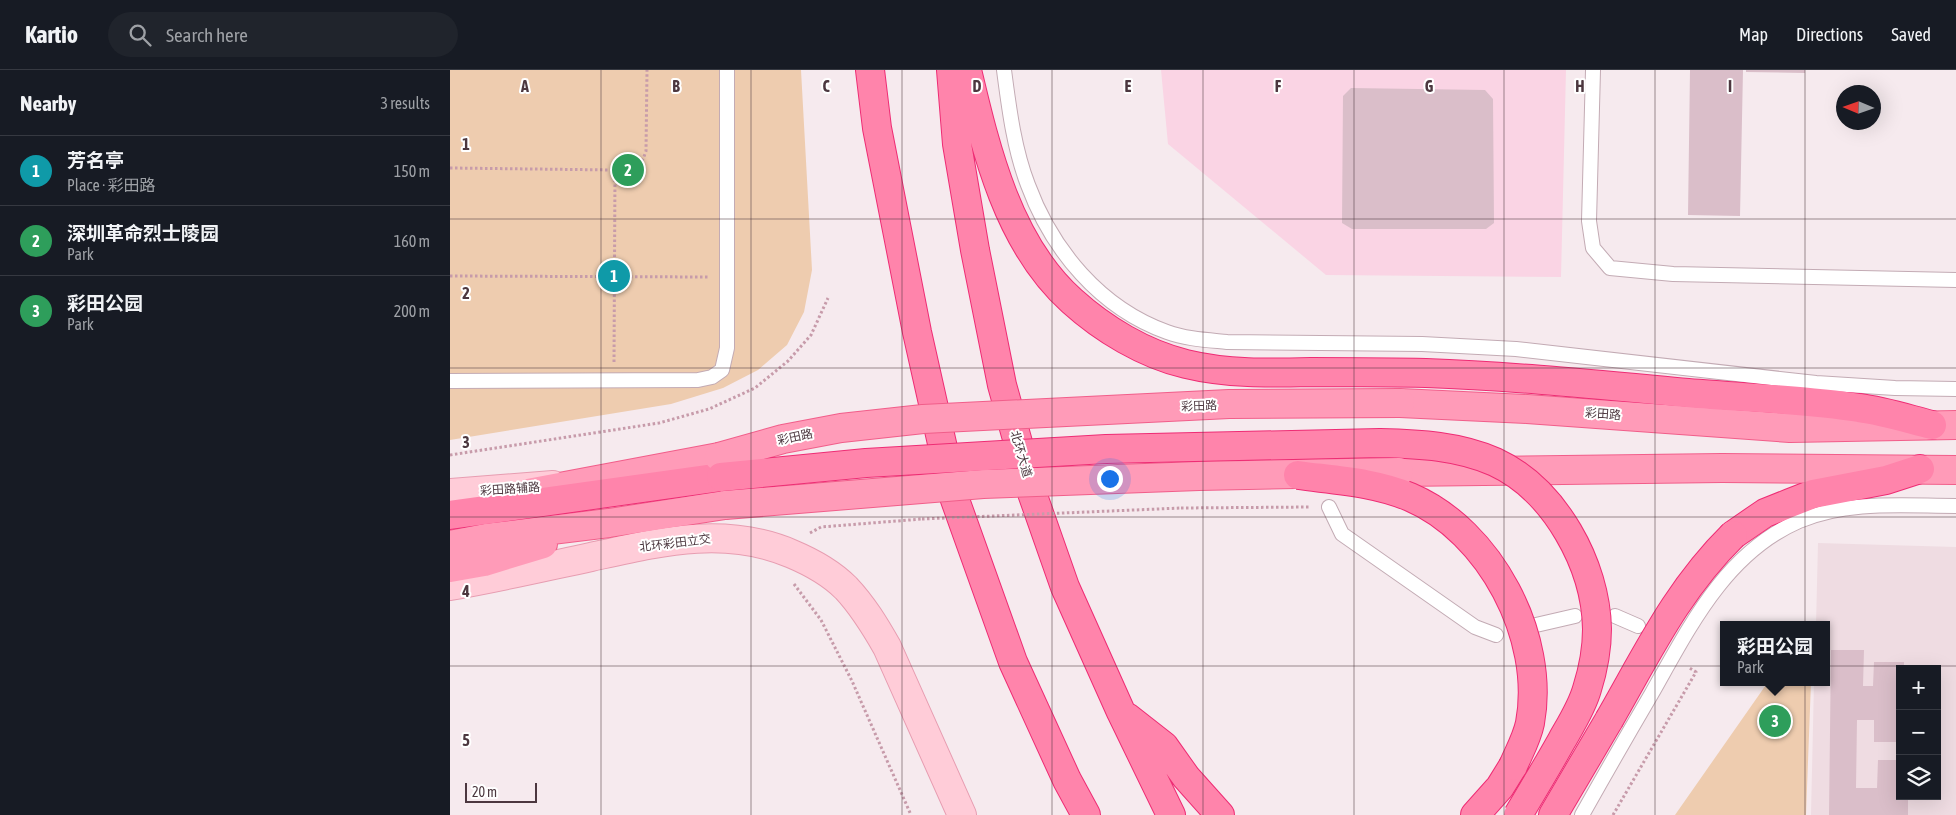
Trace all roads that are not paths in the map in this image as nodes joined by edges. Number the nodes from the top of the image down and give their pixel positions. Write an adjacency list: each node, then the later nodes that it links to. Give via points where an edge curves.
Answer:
1 (727, 70): 8 (lane, via 727,348 722,370 712,377 698,380)
2 (870, 70): 32 (highway, via 877,128 917,332 954,497 1013,662)
3 (951, 70): 30 (highway, 北环大道, via 957,144 1002,385 1032,493 1065,587)
4 (967, 70): 10 (highway, via 997,180 1030,252 1070,299 1092,318 1161,356 1210,369 1259,373 1382,372 1539,378 1861,408)
5 (1004, 70): 9 (lane, via 1016,143 1040,216 1086,281 1114,304 1143,322 1168,332 1194,339 1227,342 1516,349 1816,383)
6 (1593, 70): 7 (lane, via 1589,221 1593,248 1610,268 1673,274)
7 (1956, 280)
8 (450, 380)
9 (1956, 389)
10 (1944, 425): 11 (main road, 彩田路, bridge, via 1790,428 1400,403 1229,404 923,419 822,431 783,439)
11 (720, 467): 15 (main road, 彩田路); 20 (highway); 36 (highway, bridge, via 866,463 1106,448 1370,443 1420,444 1462,450 1496,463 1524,481 1551,507 1568,532 1583,561 1597,629 1594,661 1573,721)
12 (1920, 469): 13 (main road); 14 (main road, bridge, via 1722,468); 37 (highway, bridge, via 1886,480 1814,494 1765,513 1733,536 1687,586)
13 (1956, 470)
14 (1298, 475): 21 (main road, bridge, via 983,484 724,506); 35 (highway, bridge, via 1368,484 1409,497 1439,512 1459,527 1486,559 1503,587 1528,649 1532,706 1529,725 1513,766)
15 (570, 484): 16 (main road, 彩田路辅路); 19 (main road, 彩田路)
16 (450, 494)
17 (1329, 506): 29 (lane, via 1342,534 1475,627)
18 (1956, 506): 38 (lane, via 1865,507 1823,514 1798,521 1739,562 1715,588)
19 (450, 510)
20 (450, 515)
21 (610, 523): 22 (main road); 23 (main road, via 484,562)
22 (450, 545)
23 (450, 568)
24 (450, 586): 31 (main road, 北环彩田立交, via 653,544 708,538 744,539 774,546 804,559 844,587 874,625 887,647)
25 (1575, 616): 27 (lane)
26 (1615, 616): 28 (lane)
27 (1536, 625)
28 (1638, 626)
29 (1496, 635)
30 (1121, 712): 33 (highway, 北环大道); 34 (highway, via 1164,746)
31 (962, 815)
32 (1086, 815)
33 (1171, 815)
34 (1220, 815)
35 (1476, 815)
36 (1518, 815)
37 (1553, 815)
38 (1582, 815)

